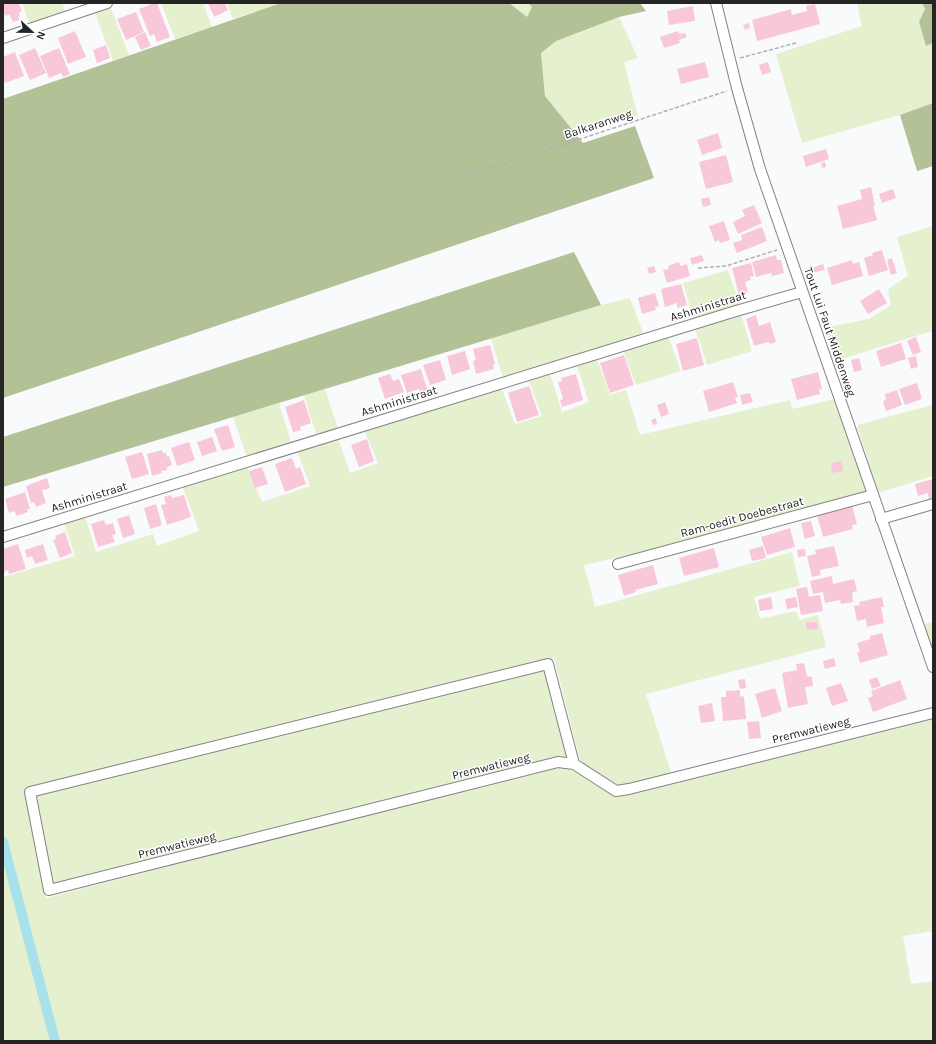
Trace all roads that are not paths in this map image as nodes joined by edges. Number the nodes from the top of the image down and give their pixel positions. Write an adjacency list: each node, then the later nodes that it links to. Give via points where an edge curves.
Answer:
1 (107, 3): 3 (street)
2 (716, 3): 4 (street, Tout Lui Faut Middenweg, via 760,169)
3 (3, 38)
4 (802, 292): 5 (street, Tout Lui Faut Middenweg); 8 (street, Ashministraat)
5 (873, 495): 7 (street, Tout Lui Faut Middenweg); 9 (street, Ram-oedit Doebestraat)
6 (933, 504): 7 (street)
7 (881, 519): 10 (street, Tout Lui Faut Middenweg)
8 (3, 537)
9 (618, 564)
10 (933, 666)
11 (933, 713): 12 (street, Premwatieweg, via 628,790 616,791)
12 (574, 764): 12 (street, Premwatieweg, via 558,762 49,890 30,792 548,664)

